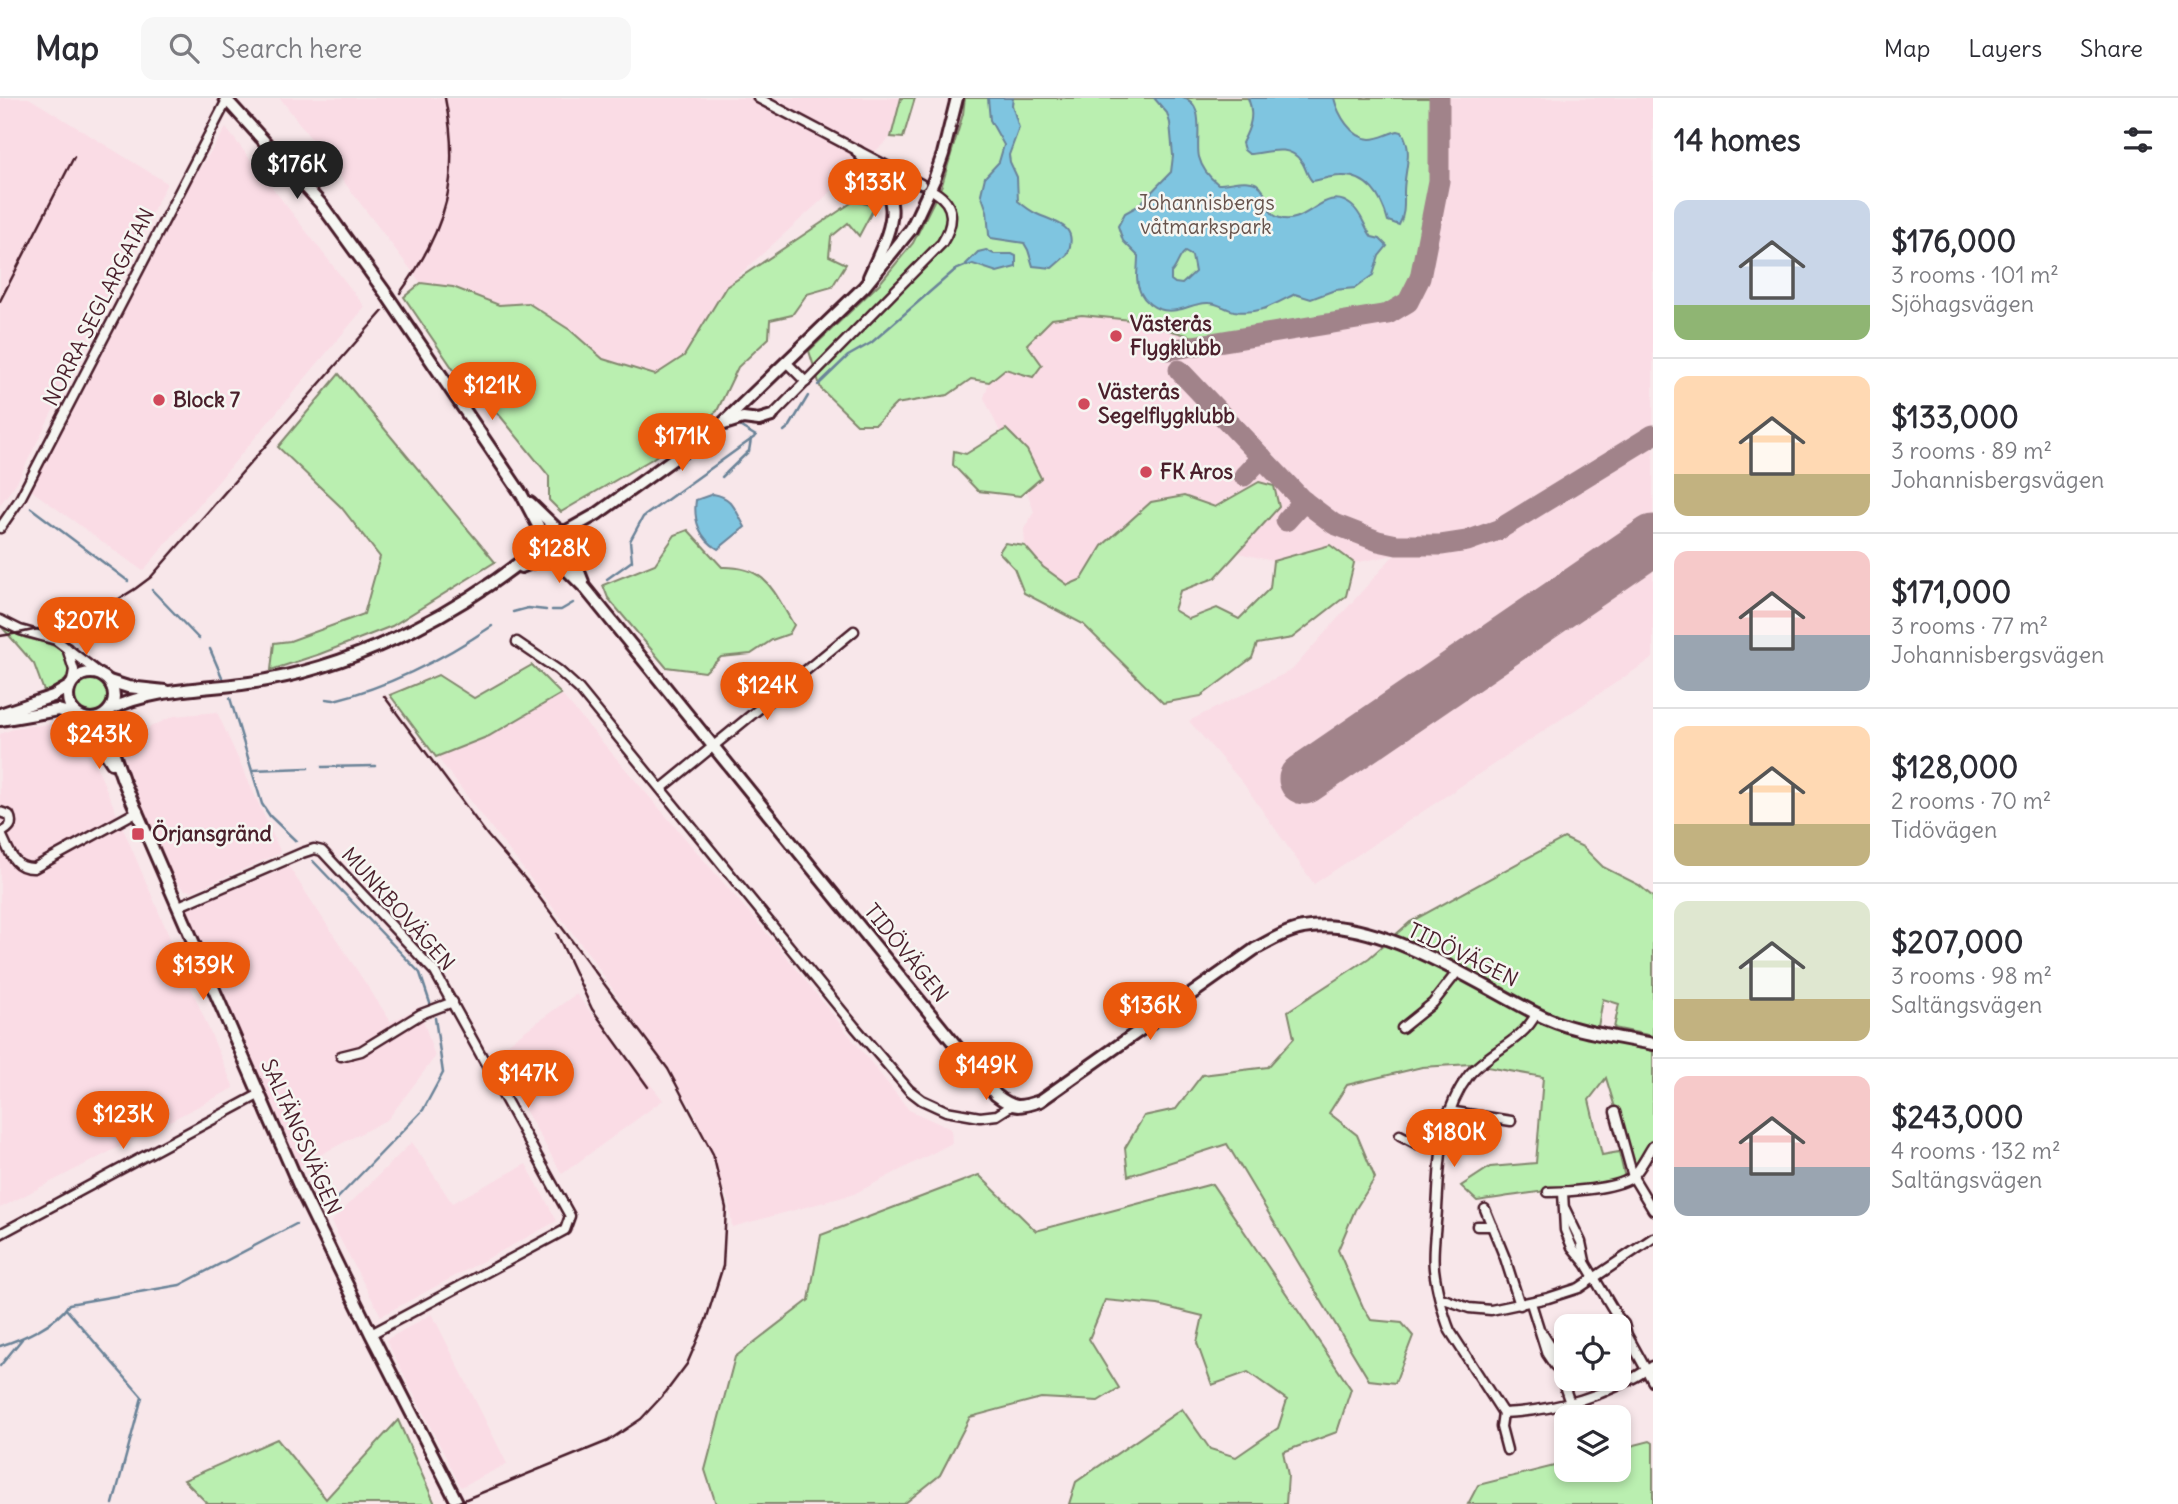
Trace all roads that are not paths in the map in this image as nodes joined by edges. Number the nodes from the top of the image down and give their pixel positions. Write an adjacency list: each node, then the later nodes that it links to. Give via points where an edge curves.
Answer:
1 (758, 98): 4 (street)
2 (957, 98): 7 (street, via 943,154 911,229)
3 (226, 99): 12 (street, via 321,204); 14 (street, NORRA SEGLARGATAN, via 20,499)
4 (858, 152): 5 (street); 7 (street, via 886,185 892,215)
5 (921, 184)
6 (935, 192): 9 (street, via 953,215 942,243)
7 (864, 287): 8 (street)
8 (787, 363): 9 (street); 11 (street)
9 (806, 382): 10 (street)
10 (772, 416): 11 (street)
11 (722, 424): 13 (street)
12 (522, 495): 15 (street); 16 (street)
13 (597, 514): 15 (street); 17 (street)
14 (0, 528)
15 (561, 531): 16 (street, via 552,530); 17 (street)
16 (543, 541): 18 (street); 19 (street)
17 (570, 546): 18 (street, via 561,558); 20 (street, TIDÖVÄGEN)
18 (552, 557): 19 (street); 20 (street, TIDÖVÄGEN)
19 (512, 570): 27 (street, via 434,619 332,664 262,681)
20 (585, 588): 32 (street, TIDÖVÄGEN)
21 (0, 620): 24 (street)
22 (854, 631): 32 (street)
23 (517, 642): 34 (street, via 571,681)
24 (67, 648): 25 (street); 26 (street, via 74,670)
25 (107, 679): 26 (street, via 87,673); 27 (street, via 128,687); 28 (street, via 115,696)
26 (71, 684): 29 (street, via 53,696); 30 (street, via 69,704)
27 (175, 692): 28 (street, via 129,701)
28 (110, 710): 30 (street, via 98,718); 33 (street, SALTÄNGSVÄGEN, via 107,734)
29 (0, 714)
30 (81, 717): 31 (street, via 58,710); 33 (street, SALTÄNGSVÄGEN)
31 (0, 720)
32 (713, 747): 34 (street); 46 (street, TIDÖVÄGEN, via 996,1095)
33 (123, 780): 35 (street, SALTÄNGSVÄGEN)
34 (661, 789): 46 (street, via 909,1090 957,1114 997,1115)
35 (138, 811): 37 (street, via 34,868 18,865); 38 (street, SALTÄNGSVÄGEN)
36 (0, 812): 37 (street, via 9,815 11,824)
37 (0, 832)
38 (179, 906): 40 (street, MUNKBOVÄGEN, via 302,853 322,851 435,972); 45 (street, SALTÄNGSVÄGEN)
39 (1458, 971): 41 (street, TIDÖVÄGEN); 42 (street, via 1433,1003); 46 (street, TIDÖVÄGEN, via 1356,930 1300,928 1249,953 1040,1101)
40 (453, 1002): 44 (street, via 421,1014 361,1051); 66 (street, MUNKBOVÄGEN, via 570,1216 565,1230)
41 (1536, 1014): 43 (street, TIDÖVÄGEN, via 1572,1028); 47 (street, via 1527,1028 1475,1069)
42 (1402, 1028)
43 (1653, 1044)
44 (341, 1056)
45 (260, 1094): 60 (street); 66 (street, SALTÄNGSVÄGEN)
46 (1011, 1106)
47 (1449, 1111): 49 (street); 51 (street)
48 (1615, 1112): 53 (street)
49 (1511, 1121)
50 (1401, 1135): 51 (street, via 1416,1144)
51 (1441, 1145): 63 (street, via 1434,1267)
52 (1653, 1146): 53 (street)
53 (1633, 1177): 55 (street); 57 (street)
54 (1548, 1192): 55 (street)
55 (1563, 1192): 62 (street, via 1565,1209)
56 (1485, 1209): 59 (street)
57 (1653, 1210)
58 (1477, 1226): 59 (street)
59 (1492, 1226): 65 (street)
60 (0, 1234)
61 (1653, 1238): 62 (street)
62 (1595, 1278): 64 (street, via 1570,1292); 67 (street)
63 (1441, 1298): 65 (street, via 1477,1310); 71 (street, via 1450,1331)
64 (1531, 1303): 65 (street); 69 (street)
65 (1520, 1305)
66 (371, 1334): 73 (street, SALTÄNGSVÄGEN)
67 (1649, 1369): 68 (street); 69 (street, via 1604,1392)
68 (1653, 1382)
69 (1568, 1402): 70 (street); 71 (street)
70 (1569, 1405)
71 (1503, 1413): 72 (street)
72 (1507, 1450)
73 (458, 1504)

